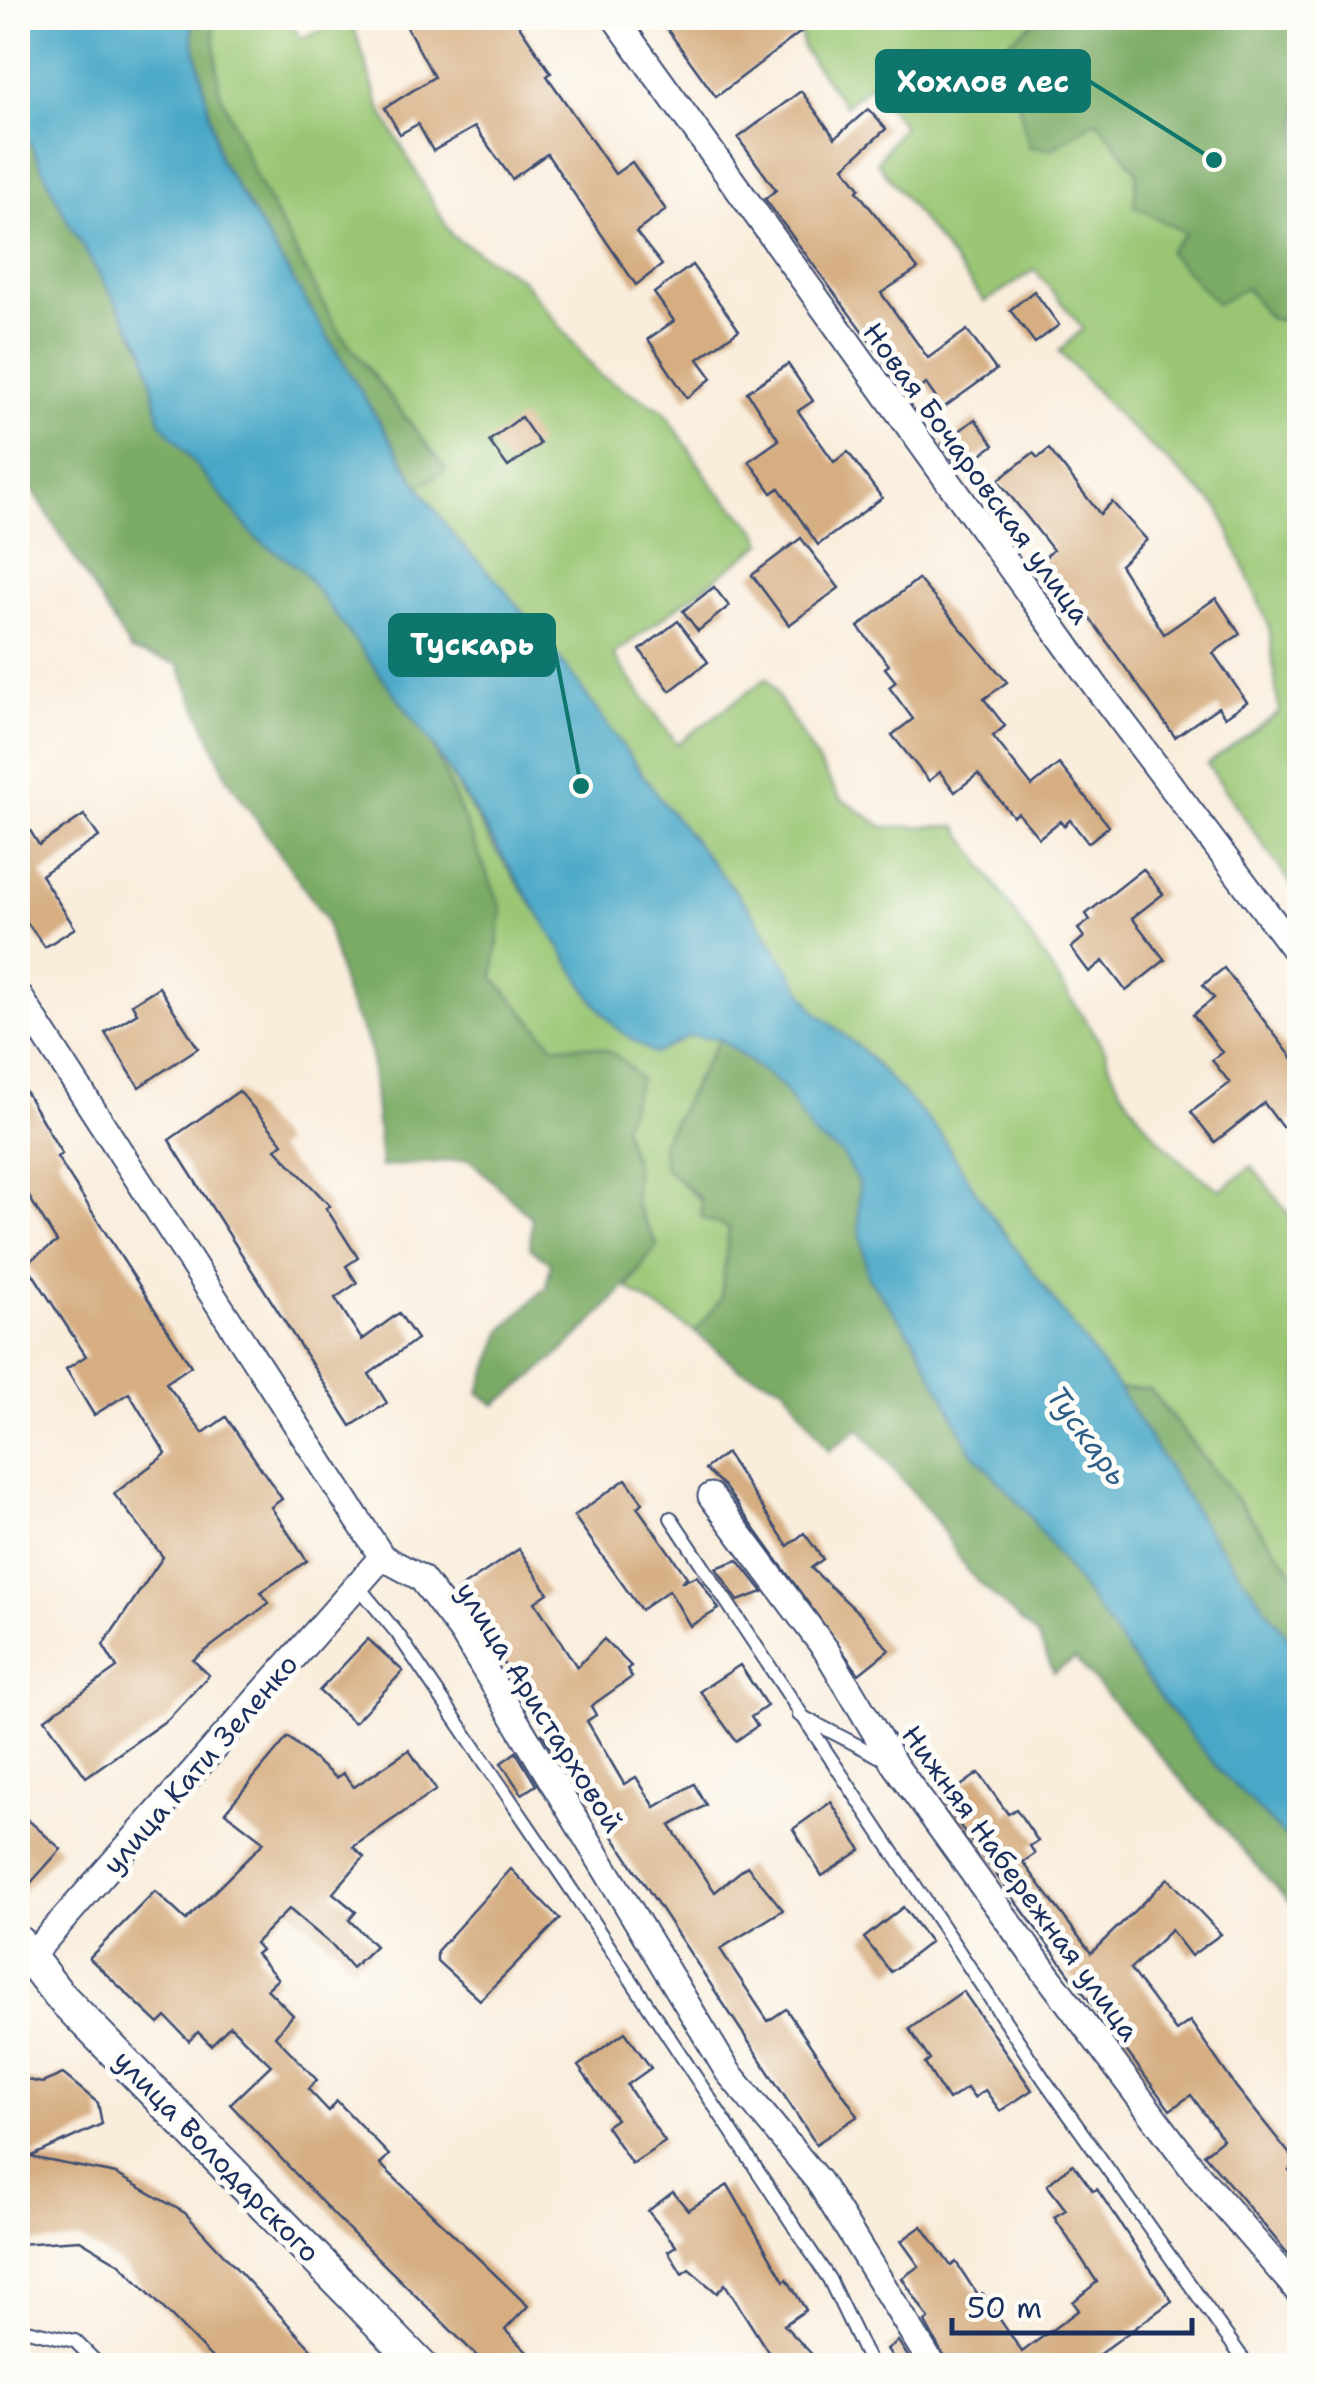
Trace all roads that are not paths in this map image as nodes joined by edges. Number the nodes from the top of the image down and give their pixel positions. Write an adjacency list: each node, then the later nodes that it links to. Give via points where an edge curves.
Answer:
1 (615, 18): 2 (street, Новая Бочаровская улица, via 1006,564)
2 (1300, 957)
3 (18, 994): 6 (street, улица Аристарховой)
4 (711, 1496): 9 (street, Нижняя Набережная улица, via 826,1650)
5 (671, 1518): 8 (lane)
6 (382, 1557): 7 (street, улица Кати Зеленко); 16 (street, улица Аристарховой, via 422,1578 462,1632 728,2072 819,2182)
7 (357, 1584): 10 (street, улица Кати Зеленко); 15 (lane, via 397,1633 734,2135 828,2280)
8 (797, 1714): 9 (lane); 17 (lane)
9 (894, 1764): 11 (street, Нижняя Набережная улица, via 1196,2173)
10 (22, 1957): 14 (street, улица Володарского)
11 (1300, 2293)
12 (18, 2328): 13 (lane, via 75,2340)
13 (100, 2366)
14 (422, 2366)
15 (871, 2366)
16 (933, 2366)
17 (1248, 2366)

